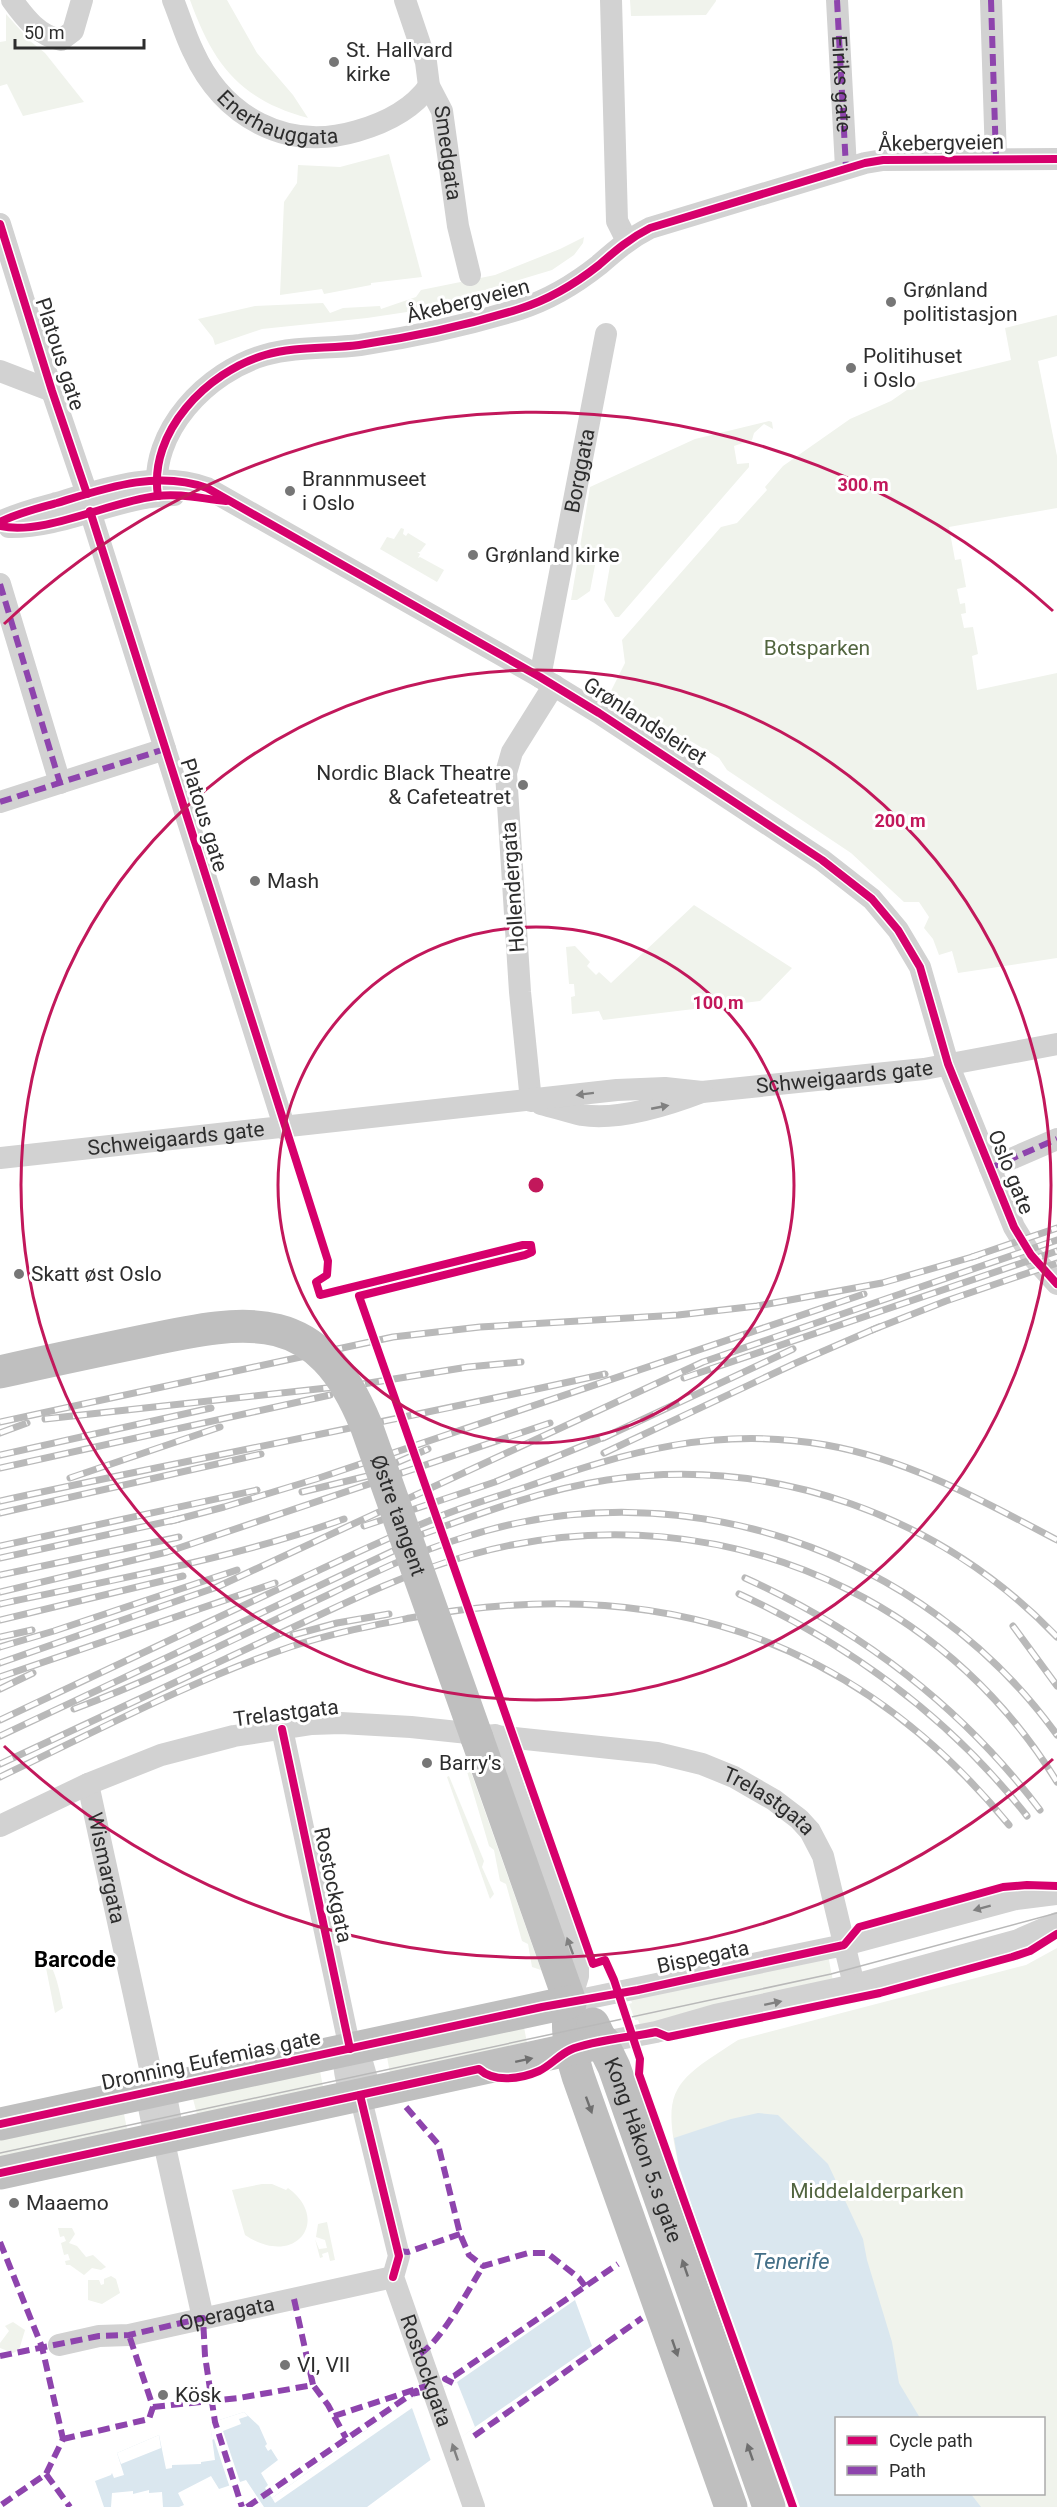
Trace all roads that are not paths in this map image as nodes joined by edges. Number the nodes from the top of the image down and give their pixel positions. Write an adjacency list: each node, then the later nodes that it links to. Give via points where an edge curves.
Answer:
1 (12, 0): 2 (street, via 47,37 61,40 74,31)
2 (82, 0)
3 (174, 0): 8 (street, Enerhauggata, via 192,51 215,88 246,116 267,128 309,139 330,138 371,127 405,110)
4 (405, 0): 8 (street, Smedgata, via 426,62)
5 (611, 0): 13 (street, via 617,220)
6 (837, 0): 11 (street, Eiriks gate)
7 (991, 0): 9 (street)
8 (429, 86): 14 (street, Smedgata, via 442,111 458,226)
9 (996, 159): 10 (street, Åkebergveien); 11 (street, Åkebergveien, via 883,160)
10 (1057, 159)
11 (846, 168): 13 (street, Åkebergveien, via 661,224)
12 (0, 224): 17 (street, Platous gate)
13 (627, 241): 18 (street, Åkebergveien, via 566,288 520,309 360,345 266,354 232,369 201,393 176,421 160,460)
14 (470, 275)
15 (606, 334): 22 (street, Borggata)
16 (0, 371): 17 (street)
17 (52, 391): 19 (street, Platous gate)
18 (157, 488): 19 (street, Grønlandsleiret); 22 (street, Grønlandsleiret, via 190,483 207,488)
19 (89, 503): 20 (street, Grønlandsleiret, via 42,524 19,528); 23 (street, Platous gate)
20 (0, 524)
21 (0, 584): 24 (street)
22 (547, 681): 27 (street, Grønlandsleiret, via 845,875 872,899 898,930 920,967); 28 (street, Hollendergata, via 512,752 506,773)
23 (165, 749): 24 (street); 29 (street, Platous gate)
24 (60, 783): 25 (street)
25 (0, 802)
26 (1057, 1044): 27 (street, Schweigaards gate)
27 (948, 1064): 28 (street, Schweigaards gate, via 702,1092 640,1089); 32 (street, Oslo gate)
28 (531, 1101): 29 (street, Schweigaards gate)
29 (285, 1129): 31 (street, Schweigaards gate)
30 (1057, 1139): 32 (street)
31 (0, 1158)
32 (990, 1168): 33 (street, Oslo gate, via 1019,1237)
33 (1057, 1284)
34 (0, 1372): 43 (highway, Østre tangent, bridge, via 227,1325 274,1328 323,1354 350,1390 366,1425)
35 (282, 1730): 36 (street, Trelastgata, via 341,1723); 37 (street, Trelastgata, via 234,1736 187,1748); 45 (street, Rostockgata)
36 (495, 1735): 41 (street, Trelastgata, via 681,1758 719,1770 774,1800 810,1831 823,1856); 43 (street, one-way to 36, via 578,1968)
37 (88, 1784): 38 (street, Trelastgata); 47 (street, Wismargata)
38 (0, 1826)
39 (1057, 1894): 41 (street, Bispegata, one-way to 41, via 1006,1901)
40 (1057, 1923): 42 (street, via 1017,1940)
41 (844, 1945): 42 (street, Trelastgata); 43 (street, Bispegata)
42 (854, 1985): 44 (street, one-way to 42)
43 (570, 2002): 44 (highway, Kong Håkon 5.s gate, via 594,2025); 45 (highway, Dronning Eufemias gate); 46 (highway, Kong Håkon 5.s gate)
44 (604, 2042): 46 (highway); 57 (highway, Kong Håkon 5.s gate, one-way to 44)
45 (350, 2049): 47 (highway, Dronning Eufemias gate); 48 (street, Rostockgata, via 360,2055 368,2083)
46 (570, 2050): 48 (highway, one-way to 46); 56 (highway, Kong Håkon 5.s gate, one-way to 56)
47 (155, 2091): 49 (highway, Dronning Eufemias gate); 50 (street, Wismargata, via 148,2102 154,2132)
48 (360, 2095): 50 (highway); 52 (street, Rostockgata, via 399,2256)
49 (0, 2124)
50 (163, 2138): 51 (highway); 53 (street, Wismargata)
51 (0, 2173)
52 (393, 2277): 53 (street, Operagata); 55 (street, Rostockgata, one-way to 52)
53 (203, 2318): 54 (street, Operagata, via 129,2335 99,2336)
54 (59, 2345)
55 (474, 2507)
56 (731, 2507)
57 (769, 2507)

